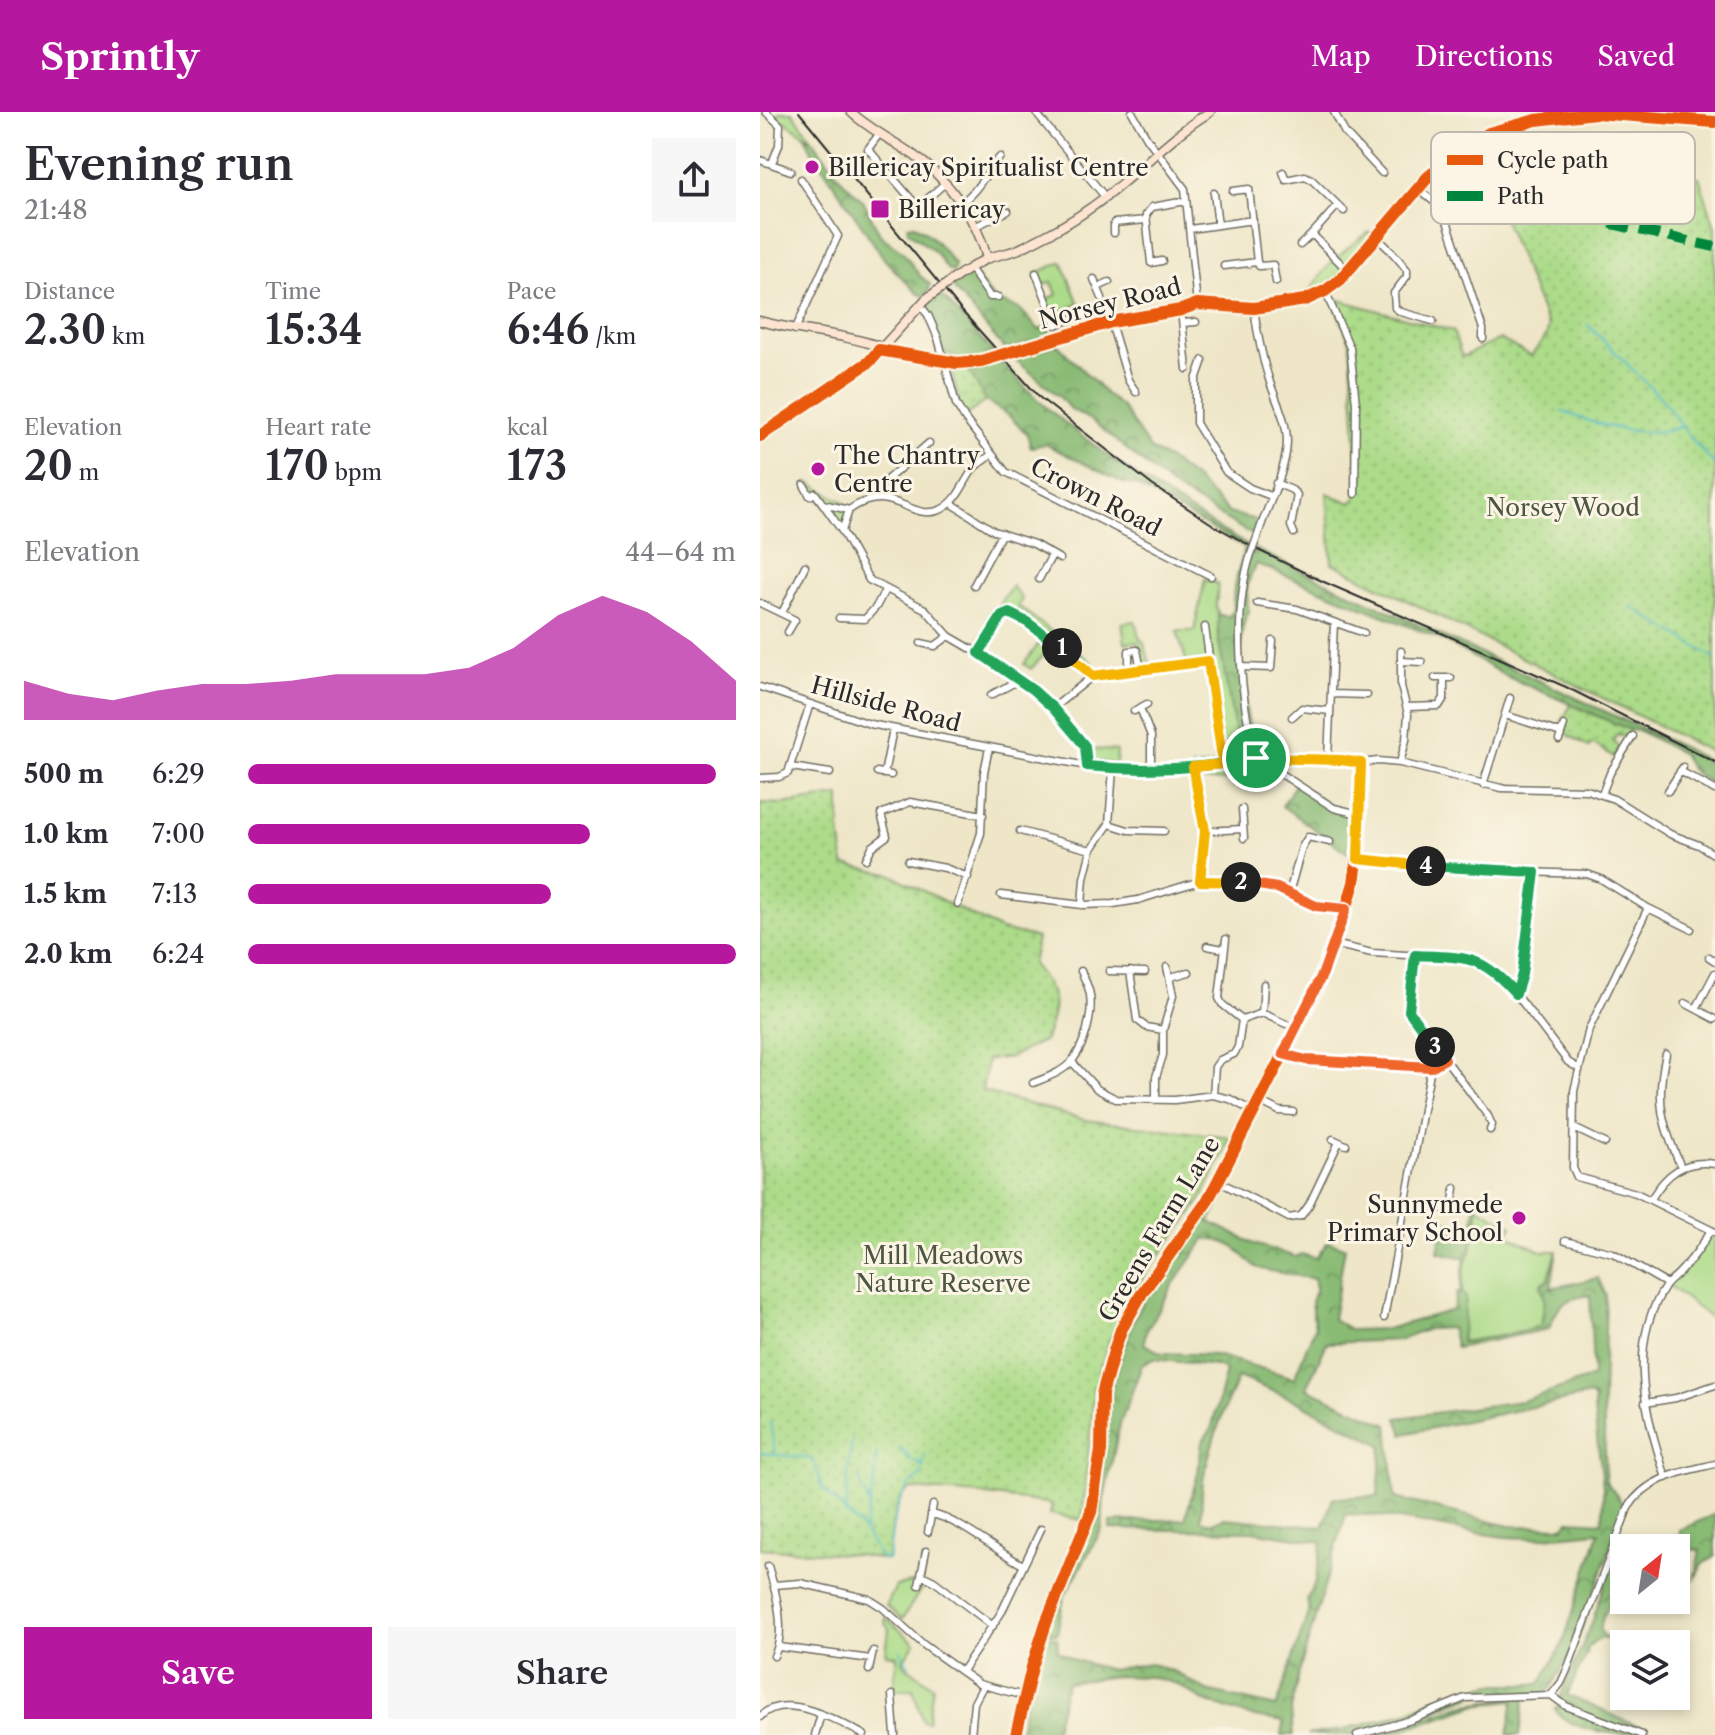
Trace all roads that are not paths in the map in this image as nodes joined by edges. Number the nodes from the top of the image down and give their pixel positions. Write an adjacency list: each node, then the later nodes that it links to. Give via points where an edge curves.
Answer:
1 (766, 112): 14 (street, via 781,131)
2 (851, 112): 10 (street)
3 (1035, 112): 26 (street)
4 (1132, 112): 11 (street)
5 (1210, 112): 11 (street)
6 (1334, 112): 16 (street, via 1345,133)
7 (1646, 114): 8 (street, Norsey Road); 9 (street, Norsey Road, via 1595,113)
8 (1715, 122)
9 (1494, 132)
10 (880, 133): 19 (street); 19 (street, via 868,149 918,207)
11 (1158, 153): 26 (street); 28 (street, via 1181,180)
12 (1000, 157): 29 (street, via 974,194)
13 (760, 160): 14 (street)
14 (772, 163): 15 (street)
15 (791, 171)
16 (1382, 173)
17 (1431, 177): 23 (street, Norsey Road)
18 (801, 179): 72 (street, via 838,236)
19 (944, 184): 29 (street)
20 (1276, 185): 30 (street, via 1284,176 1305,176)
21 (1259, 187): 22 (street)
22 (1249, 189): 24 (street); 34 (street)
23 (1418, 189): 27 (street); 41 (street, Norsey Road)
24 (1233, 191)
25 (1214, 193): 36 (street)
26 (1106, 198): 43 (street, via 1061,227)
27 (1431, 199)
28 (1186, 201): 33 (street, via 1152,207); 38 (street)
29 (960, 204): 37 (street)
30 (1338, 205): 32 (street); 40 (street)
31 (1008, 211): 37 (street)
32 (1344, 211)
33 (1146, 220): 39 (street, via 1114,223); 46 (street)
34 (1253, 220): 36 (street); 45 (street)
35 (1448, 224): 73 (street)
36 (1218, 225): 38 (street)
37 (976, 226): 43 (street)
38 (1190, 229): 62 (street)
39 (1114, 233)
40 (1312, 234): 42 (street); 49 (street)
41 (1377, 238): 49 (street, Norsey Road); 66 (street, via 1407,270 1394,293 1395,308)
42 (1300, 245)
43 (987, 258): 48 (street)
44 (1162, 261): 46 (street)
45 (1257, 262): 47 (street); 54 (street, via 1273,265)
46 (1151, 263): 51 (street)
47 (1224, 266)
48 (966, 270): 59 (street, via 990,297); 60 (street, bridge)
49 (1348, 271): 57 (street, Norsey Road)
50 (1036, 273): 58 (street)
51 (1152, 273)
52 (1094, 279): 55 (street)
53 (1109, 282): 55 (street)
54 (1276, 282)
55 (1098, 287): 61 (street)
56 (1053, 289): 58 (street)
57 (1325, 291): 63 (street, Norsey Road, via 1305,300); 84 (street, via 1350,348 1349,373 1360,403)
58 (1044, 293): 61 (street, via 1056,325)
59 (998, 297)
60 (923, 302): 74 (street); 76 (street, Crown Road)
61 (1104, 302): 69 (street)
62 (1197, 304): 63 (street, Norsey Road); 64 (street, Norsey Road)
63 (1254, 308): 82 (street, via 1268,378 1286,426 1285,460)
64 (1181, 310): 69 (street, Norsey Road); 71 (street)
65 (1423, 310): 66 (street)
66 (1421, 318): 68 (street)
67 (760, 321): 72 (street, Norsey Road)
68 (1433, 321)
69 (1111, 322): 76 (street, Norsey Road, bridge, via 981,361); 78 (street)
70 (1196, 322): 71 (street)
71 (1183, 323): 77 (street)
72 (795, 330): 74 (street, Norsey Road)
73 (1483, 339)
74 (880, 348): 76 (street, Norsey Road); 79 (street, via 869,362)
75 (1203, 360): 85 (street, via 1196,380 1196,423 1226,472)
76 (945, 361): 81 (street, Crown Road, via 956,404)
77 (1187, 369)
78 (1136, 392)
79 (760, 436)
80 (929, 443): 86 (street, via 882,484)
81 (992, 454): 87 (street, via 975,467); 98 (street, Crown Road, via 1009,474)
82 (1276, 483): 85 (street); 91 (street, via 1296,493)
83 (804, 485): 88 (street)
84 (1355, 494)
85 (1271, 496): 118 (street, bridge, via 1243,578)
86 (877, 497): 87 (street, via 932,512); 90 (street)
87 (951, 503): 93 (street)
88 (823, 504): 90 (street); 92 (street)
89 (1285, 506): 91 (street)
90 (849, 510): 92 (street)
91 (1295, 510): 94 (street)
92 (842, 531): 101 (street, via 864,575)
93 (1002, 533): 95 (street); 100 (street)
94 (1294, 533)
95 (1052, 555): 96 (street); 99 (street)
96 (1060, 559)
97 (805, 566): 104 (street)
98 (1211, 576)
99 (1039, 579)
100 (974, 585)
101 (885, 590): 105 (street, via 865,619); 110 (street, via 925,609)
102 (760, 603): 104 (street)
103 (1257, 603): 106 (street, via 1297,609)
104 (782, 613): 108 (street, via 795,620)
105 (839, 618)
106 (1334, 623): 109 (street); 125 (street)
107 (1205, 627): 115 (street)
108 (788, 632)
109 (1364, 633)
110 (949, 636): 112 (street, via 935,646); 114 (street)
111 (1273, 641): 118 (street, via 1271,672)
112 (921, 643)
113 (1401, 651): 116 (street)
114 (979, 653): 121 (street, via 1002,616 1015,614); 123 (street)
115 (1208, 661): 119 (street); 146 (street)
116 (1401, 661): 117 (street); 130 (street)
117 (1422, 662)
118 (1243, 667): 142 (street, via 1246,719)
119 (1141, 669): 120 (street); 120 (street, via 1134,650 1129,651)
120 (1129, 670): 121 (street)
121 (1093, 676): 131 (street)
122 (1435, 678): 130 (street, via 1448,678 1439,706)
123 (1019, 680): 126 (street); 131 (street)
124 (760, 687): 129 (street, Hillside Road)
125 (1331, 694): 127 (street); 133 (street)
126 (991, 695)
127 (1367, 695)
128 (1510, 698): 134 (street)
129 (810, 704): 137 (street, Hillside Road); 148 (street)
130 (1407, 707): 145 (street)
131 (1053, 708): 147 (street, via 1085,746)
132 (1141, 708): 151 (street, via 1151,736)
133 (1330, 711): 135 (street, via 1302,708); 143 (street)
134 (1505, 715): 136 (street, via 1560,737); 156 (street)
135 (1292, 717)
136 (1564, 725)
137 (893, 729): 141 (street, Hillside Road); 154 (street)
138 (1633, 736): 140 (street)
139 (1618, 738): 140 (street)
140 (1627, 744): 159 (street)
141 (989, 748): 147 (street, Hillside Road); 162 (street)
142 (1256, 758): 143 (street, Hillside Road); 146 (street, Hillside Road)
143 (1328, 759): 144 (street, Hillside Road)
144 (1361, 763): 145 (street, Hillside Road); 161 (street, Greens Farm Lane)
145 (1400, 763): 156 (street, Hillside Road)
146 (1223, 764): 149 (street, Hillside Road)
147 (1087, 766): 150 (street, Hillside Road)
148 (791, 767): 153 (street); 155 (street, via 784,776)
149 (1193, 767): 151 (street, Hillside Road); 168 (street)
150 (1113, 769): 151 (street, Hillside Road); 163 (street)
151 (1151, 769)
152 (1275, 770): 161 (street, via 1334,808)
153 (830, 773)
154 (884, 774)
155 (760, 778)
156 (1483, 785): 159 (street, Hillside Road)
157 (1715, 790): 158 (street, via 1681,769)
158 (1668, 791)
159 (1602, 794): 173 (street)
160 (1242, 809): 165 (street)
161 (1359, 814): 175 (street, Greens Farm Lane)
162 (983, 815): 174 (street, via 920,802 901,804 881,814 887,836); 180 (street)
163 (1109, 824): 167 (street); 172 (street)
164 (1311, 826): 169 (street)
165 (1243, 829): 168 (street); 170 (street)
166 (1020, 831): 172 (street)
167 (1164, 831)
168 (1205, 831): 181 (street)
169 (1308, 837): 171 (street); 182 (street)
170 (1244, 838)
171 (1330, 842)
172 (1091, 850): 185 (street)
173 (1714, 853)
174 (866, 859)
175 (1358, 859): 179 (street); 187 (street, Greens Farm Lane)
176 (908, 861): 177 (street)
177 (917, 863): 178 (street); 180 (street)
178 (915, 872)
179 (1535, 872): 186 (street, via 1593,876); 203 (street)
180 (968, 877): 184 (street)
181 (1200, 881): 182 (street, via 1267,885); 185 (street, via 1138,900)
182 (1289, 893): 187 (street, via 1316,906)
183 (1001, 895): 185 (street)
184 (958, 904)
185 (1082, 905)
186 (1648, 908): 188 (street); 218 (street, via 1591,1020)
187 (1346, 909): 190 (street, Greens Farm Lane)
188 (1691, 929)
189 (1226, 939): 192 (street)
190 (1333, 944): 193 (street); 211 (street, Greens Farm Lane)
191 (1207, 946): 192 (street)
192 (1224, 949): 208 (street, via 1219,998)
193 (1415, 955): 203 (street, via 1477,961); 213 (street, via 1409,1011)
194 (1167, 967): 201 (street)
195 (1081, 971): 214 (street, via 1090,1011)
196 (1109, 971): 197 (street)
197 (1130, 971): 198 (street); 210 (street, via 1137,1020)
198 (1145, 972)
199 (1189, 972): 201 (street)
200 (1715, 973): 205 (street)
201 (1171, 977): 210 (street, via 1173,997)
202 (1264, 984): 206 (street)
203 (1516, 994): 218 (street)
204 (1685, 1003): 205 (street)
205 (1696, 1009): 207 (street)
206 (1262, 1013): 208 (street); 209 (street)
207 (1715, 1019)
208 (1242, 1020): 220 (street, via 1234,1054 1215,1067)
209 (1286, 1024)
210 (1163, 1030): 221 (street)
211 (1283, 1054): 217 (street); 222 (street, Greens Farm Lane)
212 (1666, 1054): 215 (street)
213 (1445, 1059): 217 (street); 226 (street, via 1492,1121)
214 (1072, 1062): 219 (street); 221 (street, via 1106,1095)
215 (1664, 1064): 216 (street); 230 (street, via 1660,1114)
216 (1673, 1066)
217 (1431, 1067): 234 (street)
218 (1578, 1068): 225 (street)
219 (1033, 1083)
220 (1213, 1095): 221 (street); 223 (street)
221 (1156, 1100)
222 (1259, 1101): 223 (street, Greens Farm Lane); 224 (street)
223 (1254, 1112): 231 (street, Greens Farm Lane)
224 (1293, 1112)
225 (1574, 1128): 228 (street); 233 (street, via 1577,1177)
226 (1490, 1130)
227 (1339, 1142): 231 (street, via 1301,1216 1289,1218)
228 (1605, 1143)
229 (1715, 1164): 230 (street)
230 (1681, 1167): 233 (street)
231 (1218, 1181): 263 (street, Greens Farm Lane, via 1121,1330 1102,1394 1101,1451 1091,1512 1046,1623)
232 (1455, 1188): 234 (street, via 1449,1210)
233 (1651, 1199): 235 (street)
234 (1406, 1203): 240 (street)
235 (1713, 1231): 239 (street)
236 (1565, 1241): 237 (street)
237 (1584, 1244): 238 (street); 239 (street, via 1625,1259)
238 (1582, 1253)
239 (1667, 1284): 242 (street, via 1647,1331)
240 (1384, 1318)
241 (1715, 1385): 242 (street)
242 (1645, 1403): 244 (street)
243 (1715, 1464): 244 (street)
244 (1666, 1478): 262 (street, via 1641,1490 1628,1508 1567,1670)
245 (933, 1505): 246 (street)
246 (931, 1514): 248 (street); 250 (street, via 945,1516)
247 (1041, 1529): 250 (street)
248 (928, 1532)
249 (926, 1551): 252 (street)
250 (1023, 1565): 255 (street)
251 (768, 1566): 253 (street)
252 (922, 1575): 254 (street); 255 (street)
253 (774, 1585): 256 (street); 259 (street, via 800,1583 869,1599)
254 (919, 1585)
255 (993, 1626): 259 (street)
256 (779, 1647): 257 (street); 258 (street, via 872,1655)
257 (774, 1656)
258 (869, 1670)
259 (962, 1671): 260 (street)
260 (983, 1686): 263 (street); 269 (street, via 974,1703)
261 (892, 1695): 268 (street)
262 (1551, 1695): 271 (street, via 1465,1698); 272 (street, via 1566,1706)
263 (1024, 1696): 270 (street, Greens Farm Lane)
264 (821, 1714): 265 (street, via 779,1706); 266 (street); 267 (street)
265 (760, 1717)
266 (815, 1735)
267 (864, 1735)
268 (895, 1735)
269 (971, 1735)
270 (1016, 1735)
271 (1357, 1735)
272 (1642, 1735)

